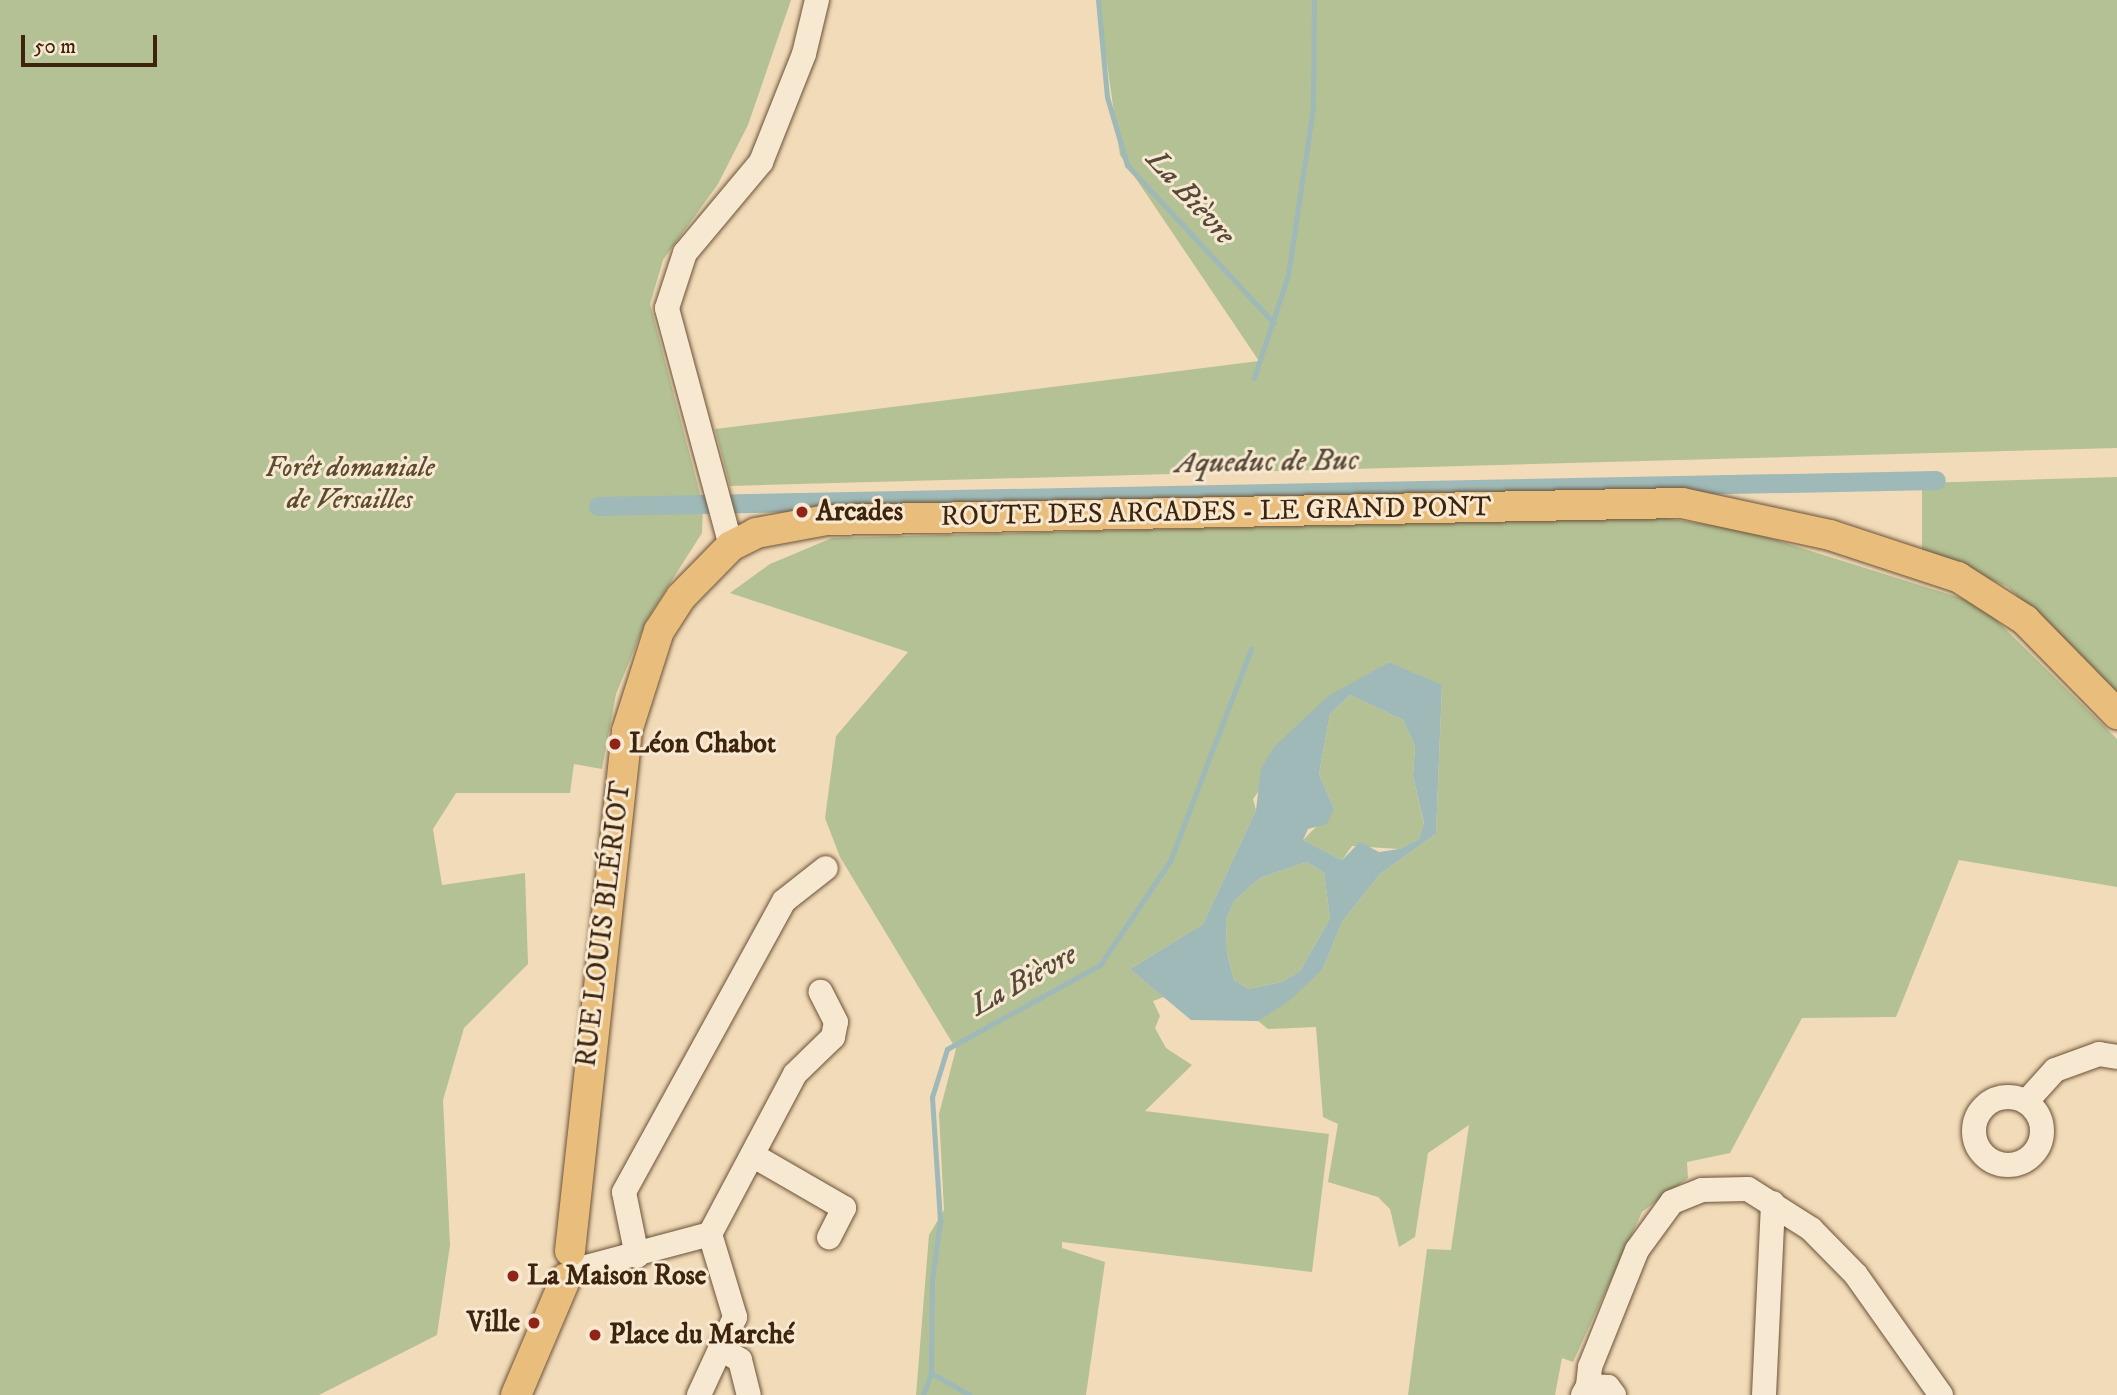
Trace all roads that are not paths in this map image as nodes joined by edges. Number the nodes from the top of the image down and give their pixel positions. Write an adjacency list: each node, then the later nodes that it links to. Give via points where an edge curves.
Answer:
1 (817, 0): 2 (street, via 804,54 761,162 685,253 667,308)
2 (731, 546): 3 (main road, ROUTE DES ARCADES - LE GRAND PONT, via 785,525 827,520 1705,506 1903,557 1980,588 2025,620); 13 (main road, RUE LOUIS BLÉRIOT, via 681,597 659,631 626,731)
3 (2117, 714)
4 (826, 868): 12 (street, via 784,901 624,1192)
5 (821, 992): 8 (street, via 836,1022 833,1037 794,1074)
6 (2117, 1057): 7 (street, via 2099,1054 2055,1070)
7 (2026, 1102)
8 (754, 1156): 10 (street); 11 (street, via 844,1208)
9 (1773, 1203): 15 (street, via 1748,1189 1702,1190 1672,1202 1637,1250 1590,1367); 20 (street); 21 (street, via 1811,1228 1856,1275)
10 (710, 1234): 12 (street); 14 (street, via 735,1317)
11 (830, 1237)
12 (637, 1256): 13 (street)
13 (574, 1265): 16 (main road, RUE LOUIS BLÉRIOT)
14 (721, 1349): 17 (street); 18 (street, via 740,1360)
15 (1586, 1391): 19 (street, via 1608,1387)
16 (516, 1395)
17 (699, 1395)
18 (749, 1395)
19 (1615, 1395)
20 (1764, 1395)
21 (1941, 1395)

